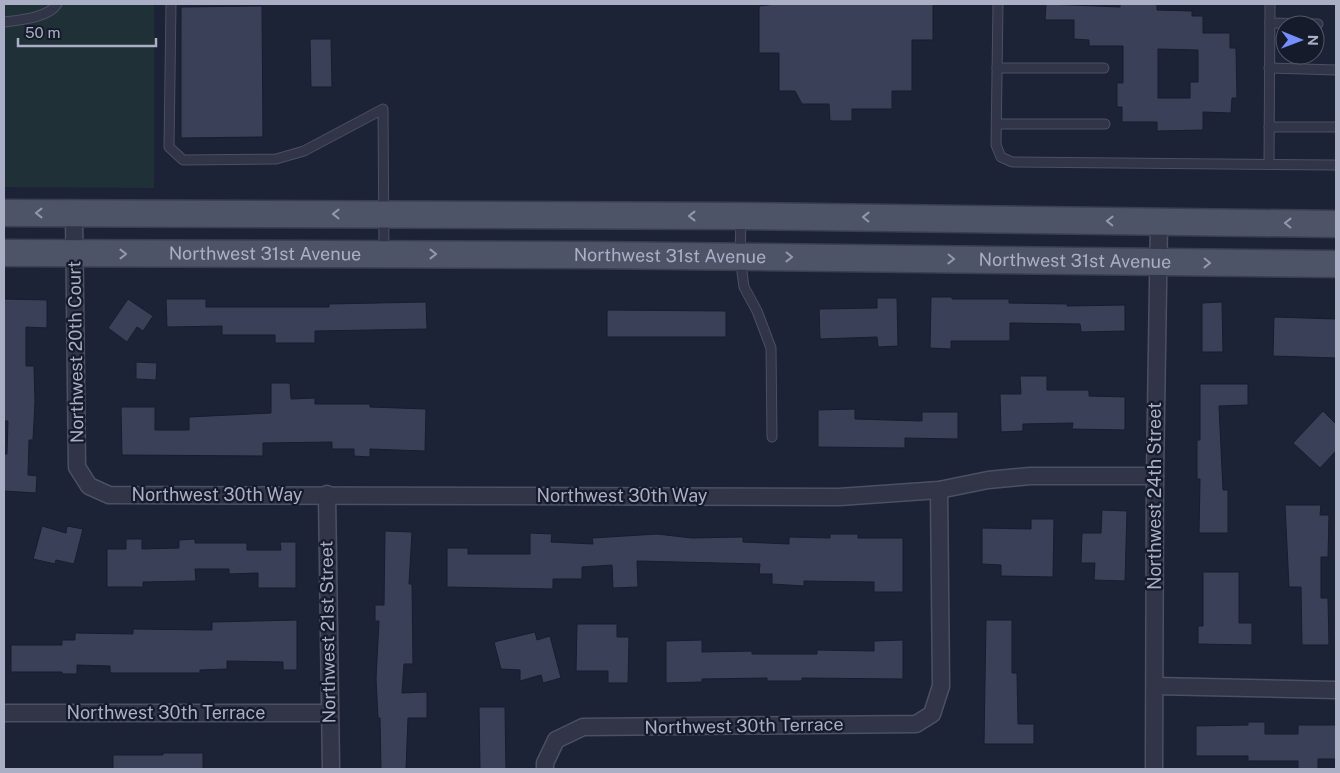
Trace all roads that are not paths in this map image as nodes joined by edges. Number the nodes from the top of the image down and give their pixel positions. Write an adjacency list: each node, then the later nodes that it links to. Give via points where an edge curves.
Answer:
1 (58, 4): 5 (lane, via 54,9 27,19)
2 (171, 4): 20 (lane, via 170,147 183,160 276,159 304,151 383,109)
3 (998, 4): 8 (lane)
4 (1270, 4): 6 (lane)
5 (4, 22)
6 (1270, 23): 7 (lane); 10 (lane)
7 (1275, 23)
8 (997, 68): 9 (lane); 12 (lane)
9 (1104, 68)
10 (1269, 68): 11 (lane); 14 (lane)
11 (1336, 70)
12 (997, 124): 13 (lane); 16 (lane, via 996,145 1001,157 1012,162)
13 (1104, 124)
14 (1269, 127): 15 (lane); 16 (lane)
15 (1336, 127)
16 (1269, 164): 17 (lane)
17 (1336, 165)
18 (4, 213): 19 (main road, one-way to 18)
19 (74, 214): 20 (main road, one-way to 19); 25 (street, Northwest 20th Court)
20 (384, 214): 21 (main road, one-way to 20); 26 (lane)
21 (741, 216): 22 (main road, one-way to 21); 27 (lane)
22 (1159, 222): 23 (main road, one-way to 22); 28 (street, Northwest 24th Street)
23 (1336, 224)
24 (4, 253): 25 (main road, Northwest 31st Avenue)
25 (74, 253): 26 (main road, Northwest 31st Avenue, one-way to 26); 32 (street, Northwest 20th Court, via 77,467)
26 (384, 253): 27 (main road, Northwest 31st Avenue, one-way to 27)
27 (740, 257): 28 (main road, Northwest 31st Avenue, one-way to 28); 30 (lane, via 744,287 771,348)
28 (1158, 262): 29 (main road, Northwest 31st Avenue, one-way to 29); 31 (street, Northwest 24th Street)
29 (1336, 264)
30 (772, 437)
31 (1155, 476): 33 (street, Northwest 30th Way, via 1030,476); 35 (street, Northwest 24th Street)
32 (89, 486): 34 (street, Northwest 30th Way, via 109,495)
33 (939, 490): 34 (street, Northwest 30th Way, via 839,497); 40 (street, Northwest 30th Terrace, via 941,686 932,714 916,724 583,727 556,740)
34 (326, 494): 38 (street, Northwest 21st Street)
35 (1154, 686): 36 (street); 41 (street, Northwest 24th Street)
36 (1336, 690)
37 (4, 713): 38 (street, Northwest 30th Terrace)
38 (329, 713): 39 (street, Northwest 21st Street)
39 (331, 769)
40 (545, 769)
41 (1154, 769)

